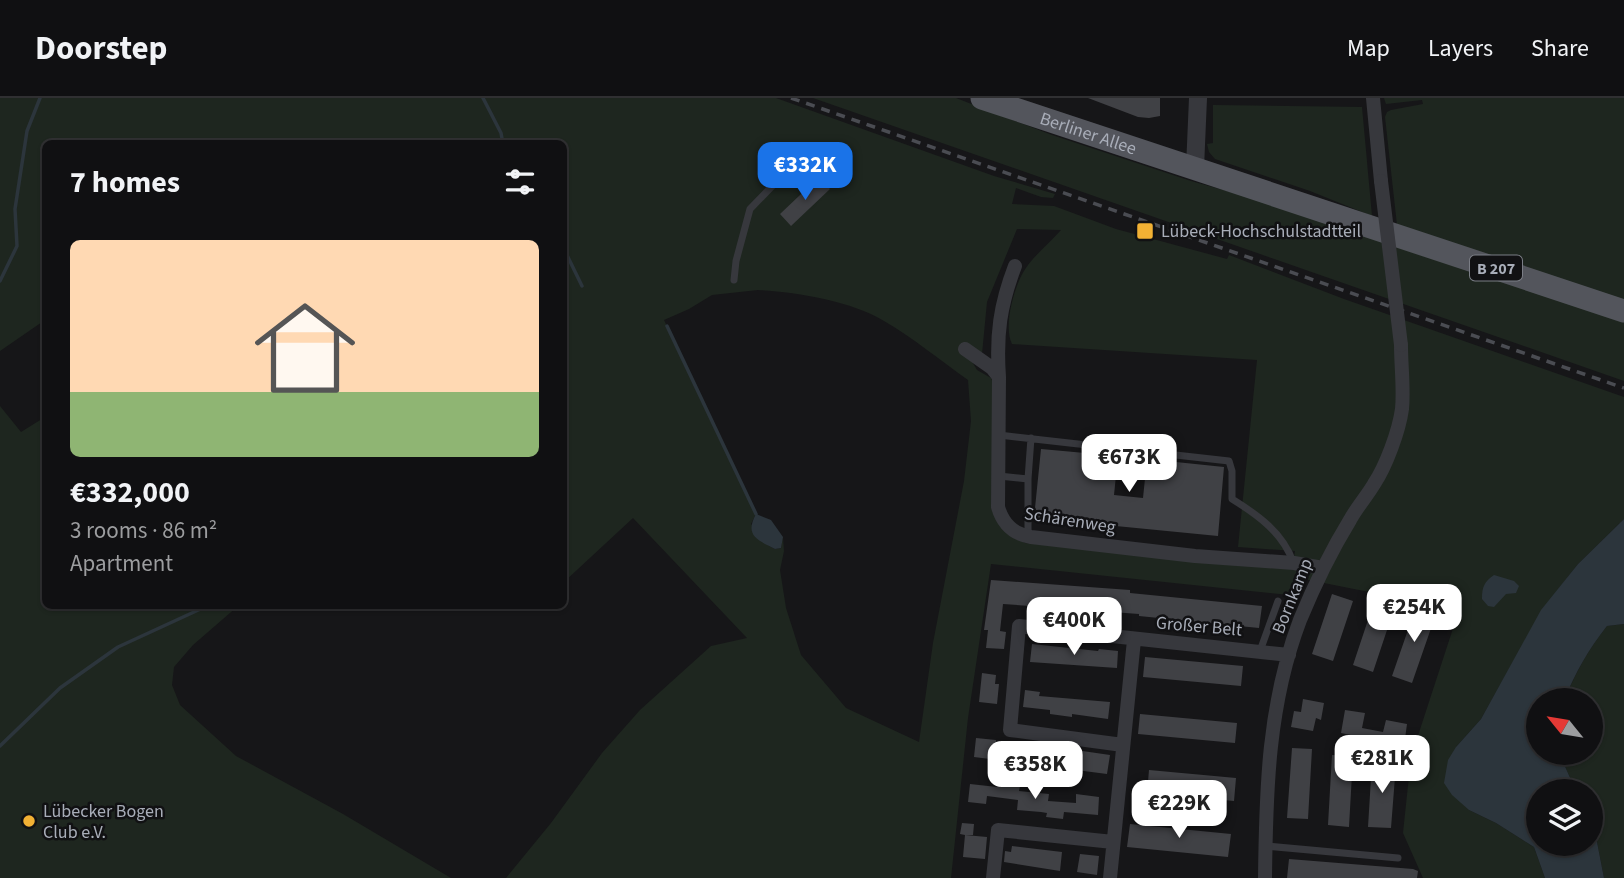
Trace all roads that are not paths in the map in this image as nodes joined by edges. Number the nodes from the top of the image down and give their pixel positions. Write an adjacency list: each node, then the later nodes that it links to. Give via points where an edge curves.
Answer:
1 (982, 98): 4 (main road, Berliner Allee / B 207)
2 (1198, 98): 4 (street)
3 (1374, 104): 17 (street, Bornkamp, bridge, via 1401,345 1402,409 1376,482)
4 (1195, 167): 8 (main road, B 207)
5 (780, 178): 7 (lane, via 750,209)
6 (1014, 266): 10 (street, Schärenweg, via 997,335)
7 (734, 280)
8 (1624, 311)
9 (965, 349): 10 (street)
10 (999, 377): 11 (street, Schärenweg)
11 (999, 435): 12 (lane); 13 (street, Schärenweg)
12 (1031, 438): 14 (lane); 16 (lane, via 1228,461 1232,499 1266,523 1283,541)
13 (998, 476): 14 (lane); 15 (street, Schärenweg, via 1001,517 1014,531)
14 (1028, 479): 15 (lane)
15 (1028, 537): 16 (street, Schärenweg)
16 (1294, 563): 17 (street, Schärenweg)
17 (1323, 568): 21 (street, Bornkamp)
18 (1278, 601): 20 (lane)
19 (1134, 640): 20 (street, Großer Belt); 22 (street, Großer Belt); 22 (street, via 1019,626 1010,730)
20 (1260, 651): 21 (street, Großer Belt)
21 (1289, 655): 24 (street, Bornkamp, via 1270,751)
22 (1124, 745): 23 (street, Großer Belt)
23 (1113, 842): 26 (street, via 998,831); 27 (street, Großer Belt)
24 (1266, 846): 25 (lane); 28 (street, Bornkamp)
25 (1398, 858)
26 (993, 878)
27 (1110, 878)
28 (1265, 878)

